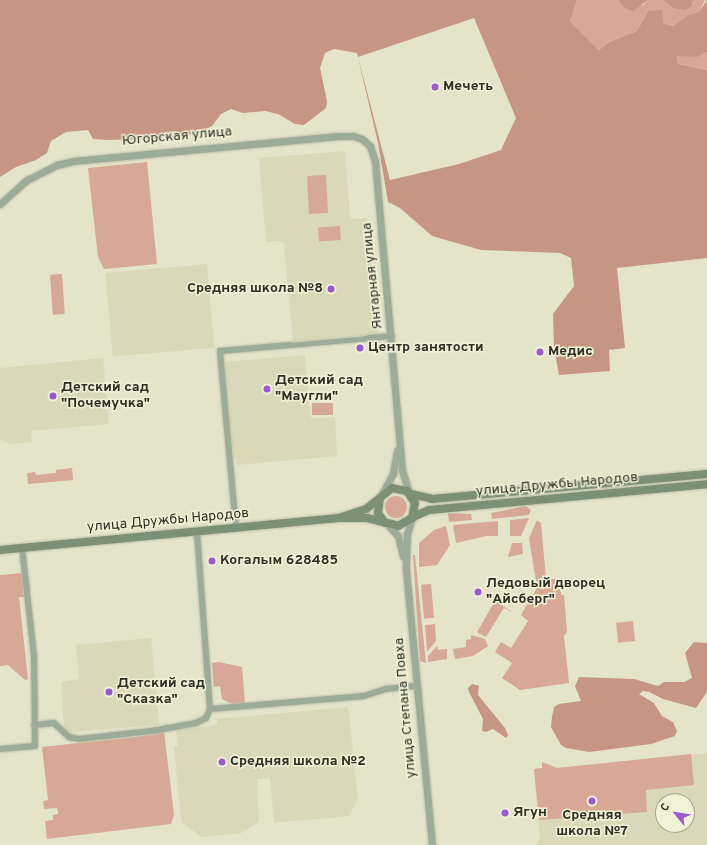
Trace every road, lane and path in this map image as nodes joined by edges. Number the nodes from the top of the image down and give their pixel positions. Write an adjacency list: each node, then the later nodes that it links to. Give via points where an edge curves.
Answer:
1 (368, 144): 2 (street, Югорская улица, via 358,137 343,136 78,160 57,165 35,175); 3 (street, Янтарная улица, via 375,161)
2 (0, 204)
3 (392, 336): 4 (street); 6 (street, Янтарная улица)
4 (369, 338): 5 (street)
5 (290, 345): 14 (street, via 220,351)
6 (398, 432): 9 (street, via 403,476); 10 (street, via 395,468)
7 (707, 474): 9 (main road, улица Дружбы Народов, via 432,499)
8 (707, 484): 12 (main road, улица Дружбы Народов, via 429,510)
9 (410, 493): 10 (main road, via 395,488); 12 (main road, via 416,505)
10 (381, 496): 11 (main road, via 366,509); 13 (main road, via 378,513)
11 (338, 518): 13 (main road, via 367,518); 14 (main road, улица Дружбы Народов)
12 (412, 518): 13 (main road, via 402,526); 18 (street, via 407,534)
13 (387, 524): 18 (street, via 400,540)
14 (236, 528): 15 (main road, улица Дружбы Народов)
15 (197, 531): 16 (main road, улица Дружбы Народов); 20 (street)
16 (22, 548): 17 (main road, улица Дружбы Народов); 21 (street, via 34,656)
17 (0, 550)
18 (406, 570): 19 (street, улица Степана Повха)
19 (417, 686): 20 (street, via 386,689 364,696); 23 (street, улица Степана Повха)
20 (210, 709): 21 (street, via 206,718 196,722 79,739 69,737 54,723)
21 (34, 725): 22 (street, via 35,746)
22 (0, 749)
23 (432, 845)

